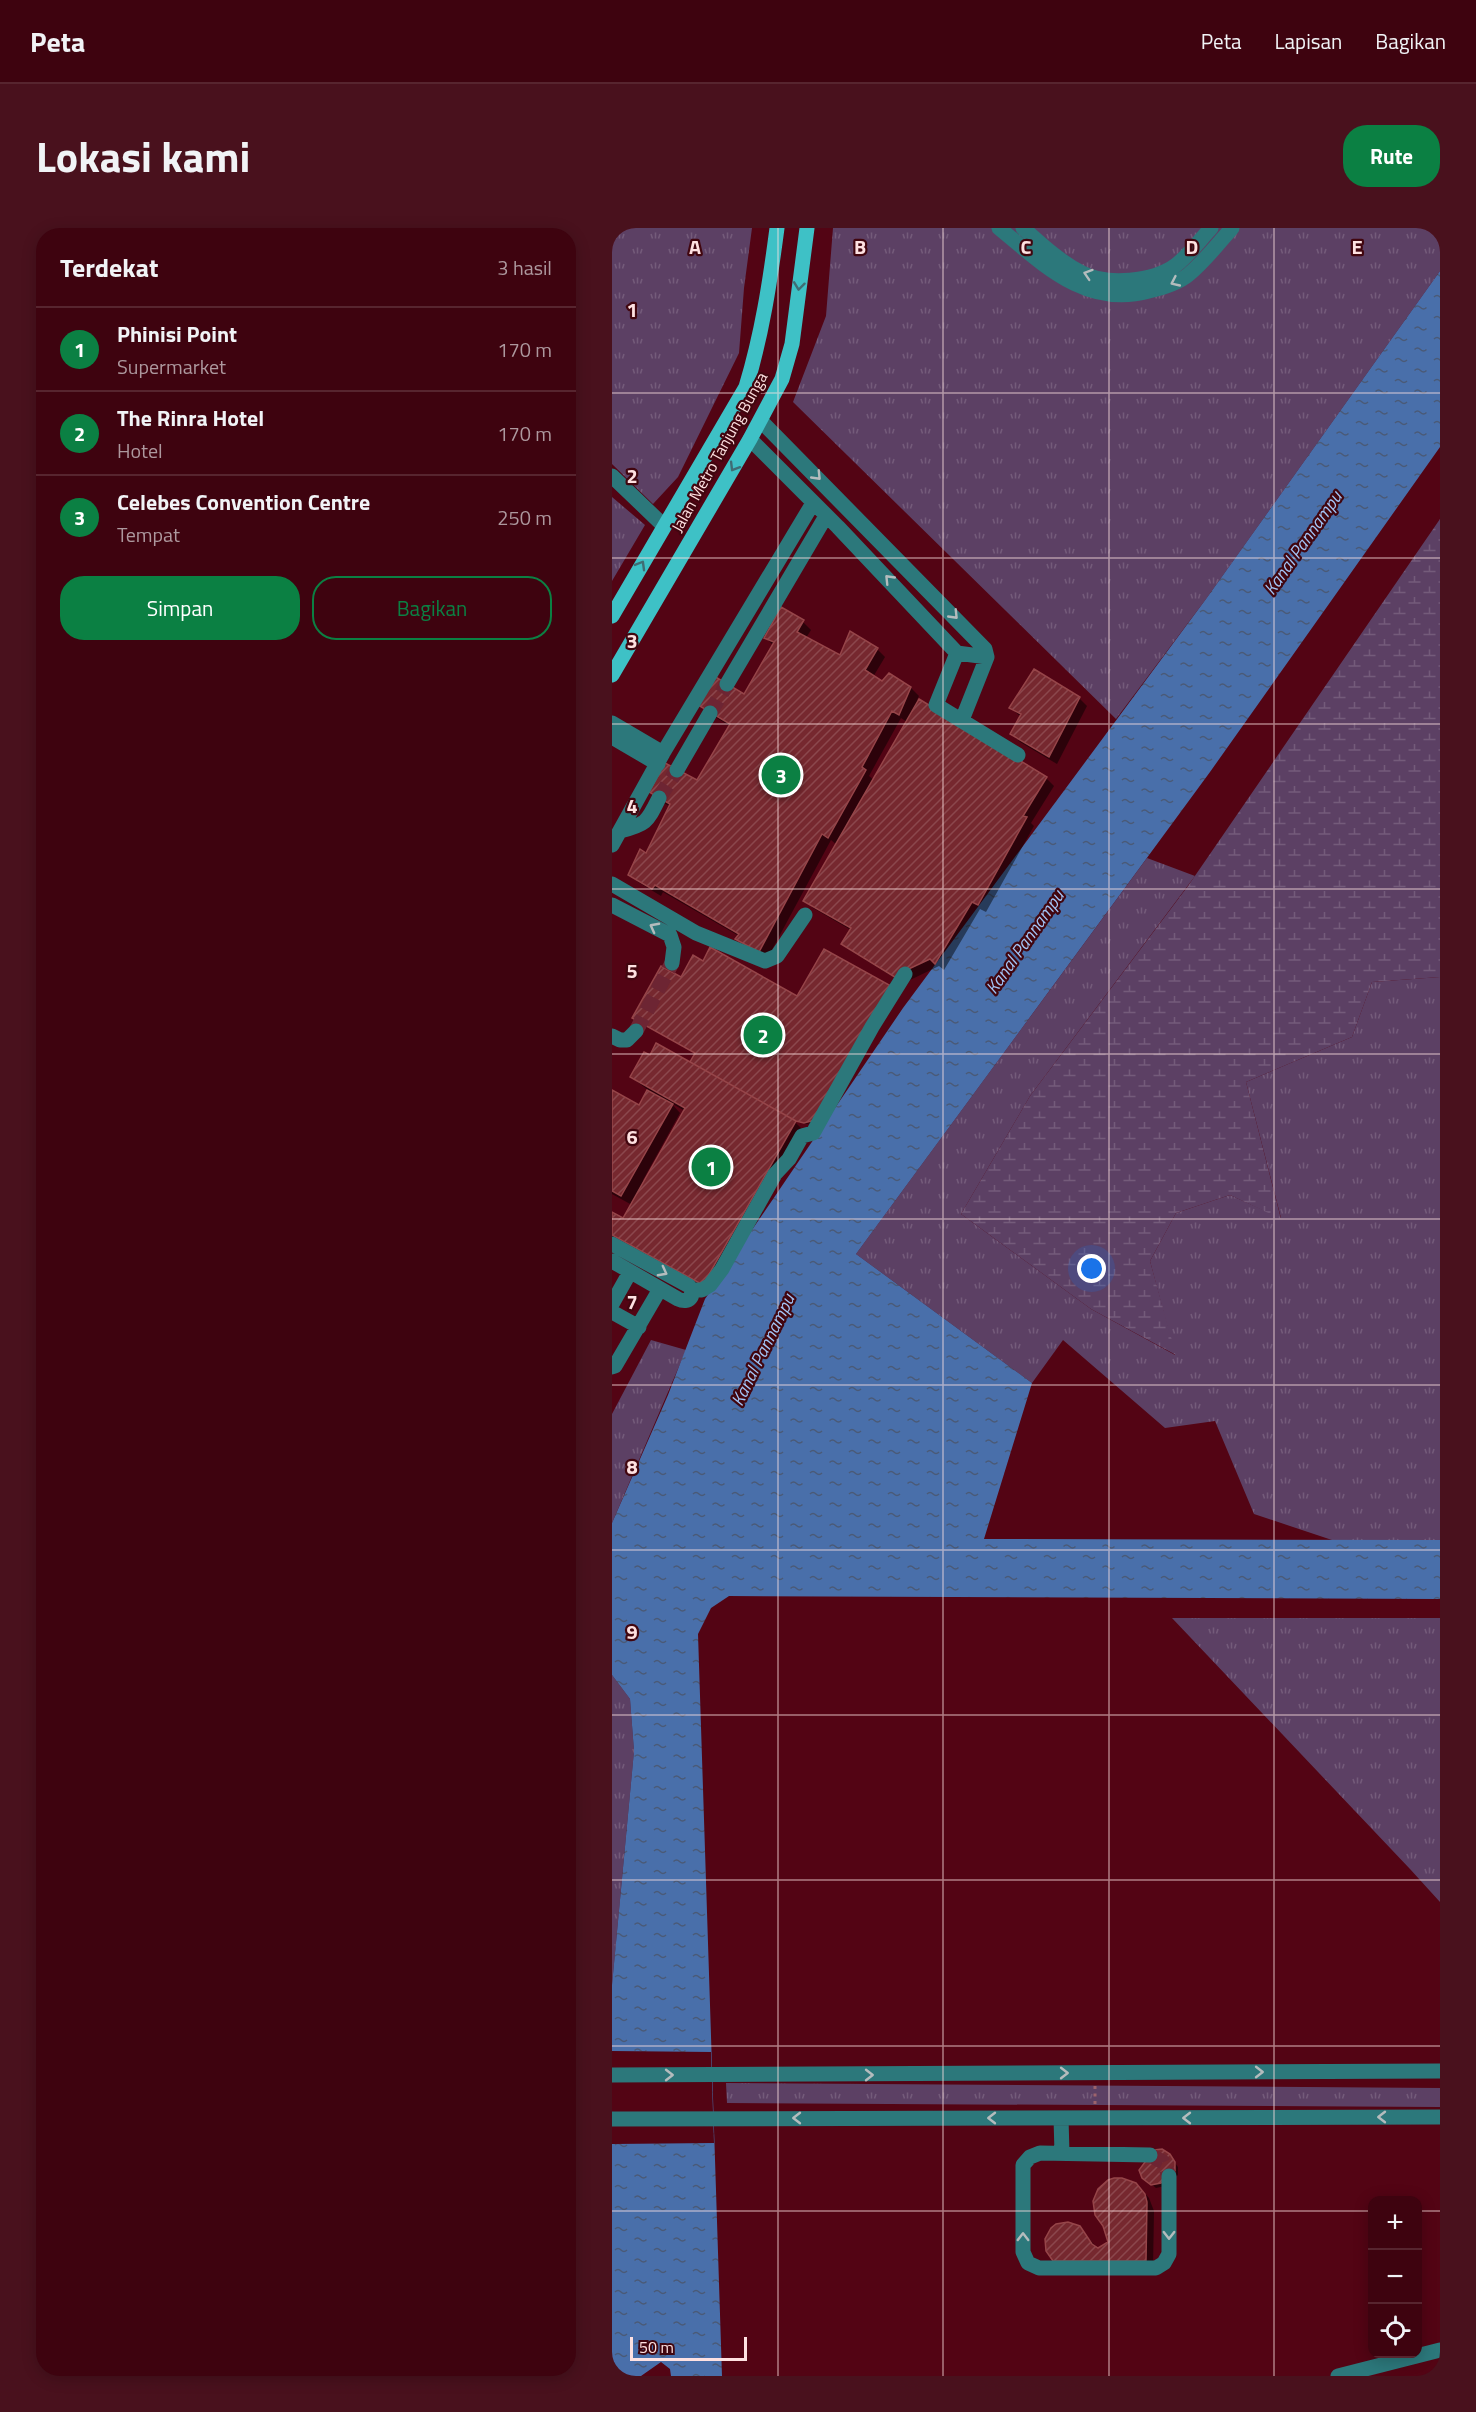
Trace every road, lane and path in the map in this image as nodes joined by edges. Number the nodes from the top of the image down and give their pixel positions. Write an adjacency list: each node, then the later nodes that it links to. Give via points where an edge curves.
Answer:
1 (777, 228): 13 (main road, Jalan Metro Tanjung Bunga, via 766,307 746,387)
2 (807, 228): 8 (main road, Jalan Metro Tanjung Bunga, one-way to 8, via 792,344 782,379)
3 (999, 228): 7 (street, via 1076,286)
4 (1023, 228): 7 (street, one-way to 4, via 1083,274)
5 (1211, 228): 7 (street, via 1175,266)
6 (1232, 228): 7 (street, one-way to 7, via 1186,277 1164,287)
7 (1117, 289)
8 (761, 421): 9 (main road, Jalan Metro Tanjung Bunga); 16 (street, one-way to 16, via 976,638)
9 (750, 439): 11 (street); 17 (main road, Jalan Metro Tanjung Bunga, one-way to 17)
10 (612, 476): 13 (street)
11 (813, 503): 12 (street); 24 (street)
12 (826, 516): 15 (street, one-way to 12); 18 (street)
13 (664, 526): 14 (main road, Jalan Metro Tanjung Bunga, one-way to 13)
14 (612, 616)
15 (957, 653): 16 (street); 20 (street, via 936,705)
16 (987, 657): 20 (street)
17 (612, 675)
18 (727, 684)
19 (710, 712): 25 (street)
20 (962, 720): 23 (street)
21 (612, 723): 24 (street)
22 (612, 737): 24 (street)
23 (1018, 755)
24 (661, 758): 27 (street)
25 (677, 770)
26 (659, 798): 27 (street, via 647,820)
27 (620, 831): 28 (street)
28 (612, 844)
29 (612, 884): 31 (street, via 696,933 765,961 777,956)
30 (612, 905): 32 (street, one-way to 30, via 674,947 670,935)
31 (805, 915)
32 (672, 963)
33 (905, 974): 40 (street, via 813,1133 802,1136 775,1174 722,1269 710,1285)
34 (636, 1031): 35 (street, via 627,1040)
35 (612, 1036)
36 (612, 1244): 40 (street, one-way to 40)
37 (612, 1261): 38 (street)
38 (630, 1272): 39 (street); 41 (street)
39 (660, 1289): 40 (street, via 684,1302); 43 (street)
40 (693, 1290)
41 (612, 1304)
42 (612, 1312): 43 (street)
43 (639, 1327): 44 (street)
44 (612, 1367)
45 (1440, 2071): 46 (street, one-way to 45)
46 (1094, 2073): 47 (street, one-way to 46); 50 (path)
47 (612, 2075)
48 (1440, 2116): 50 (street, one-way to 50)
49 (1061, 2118): 50 (street); 51 (street, one-way to 51); 52 (street)
50 (1095, 2118)
51 (612, 2119)
52 (1062, 2153): 53 (street); 54 (street, one-way to 52, via 1169,2254 1164,2263 1156,2268 1039,2268 1028,2263 1023,2252 1023,2165 1040,2153)
53 (1150, 2155)
54 (1168, 2176)
55 (1440, 2350): 56 (street)
56 (1338, 2376)

